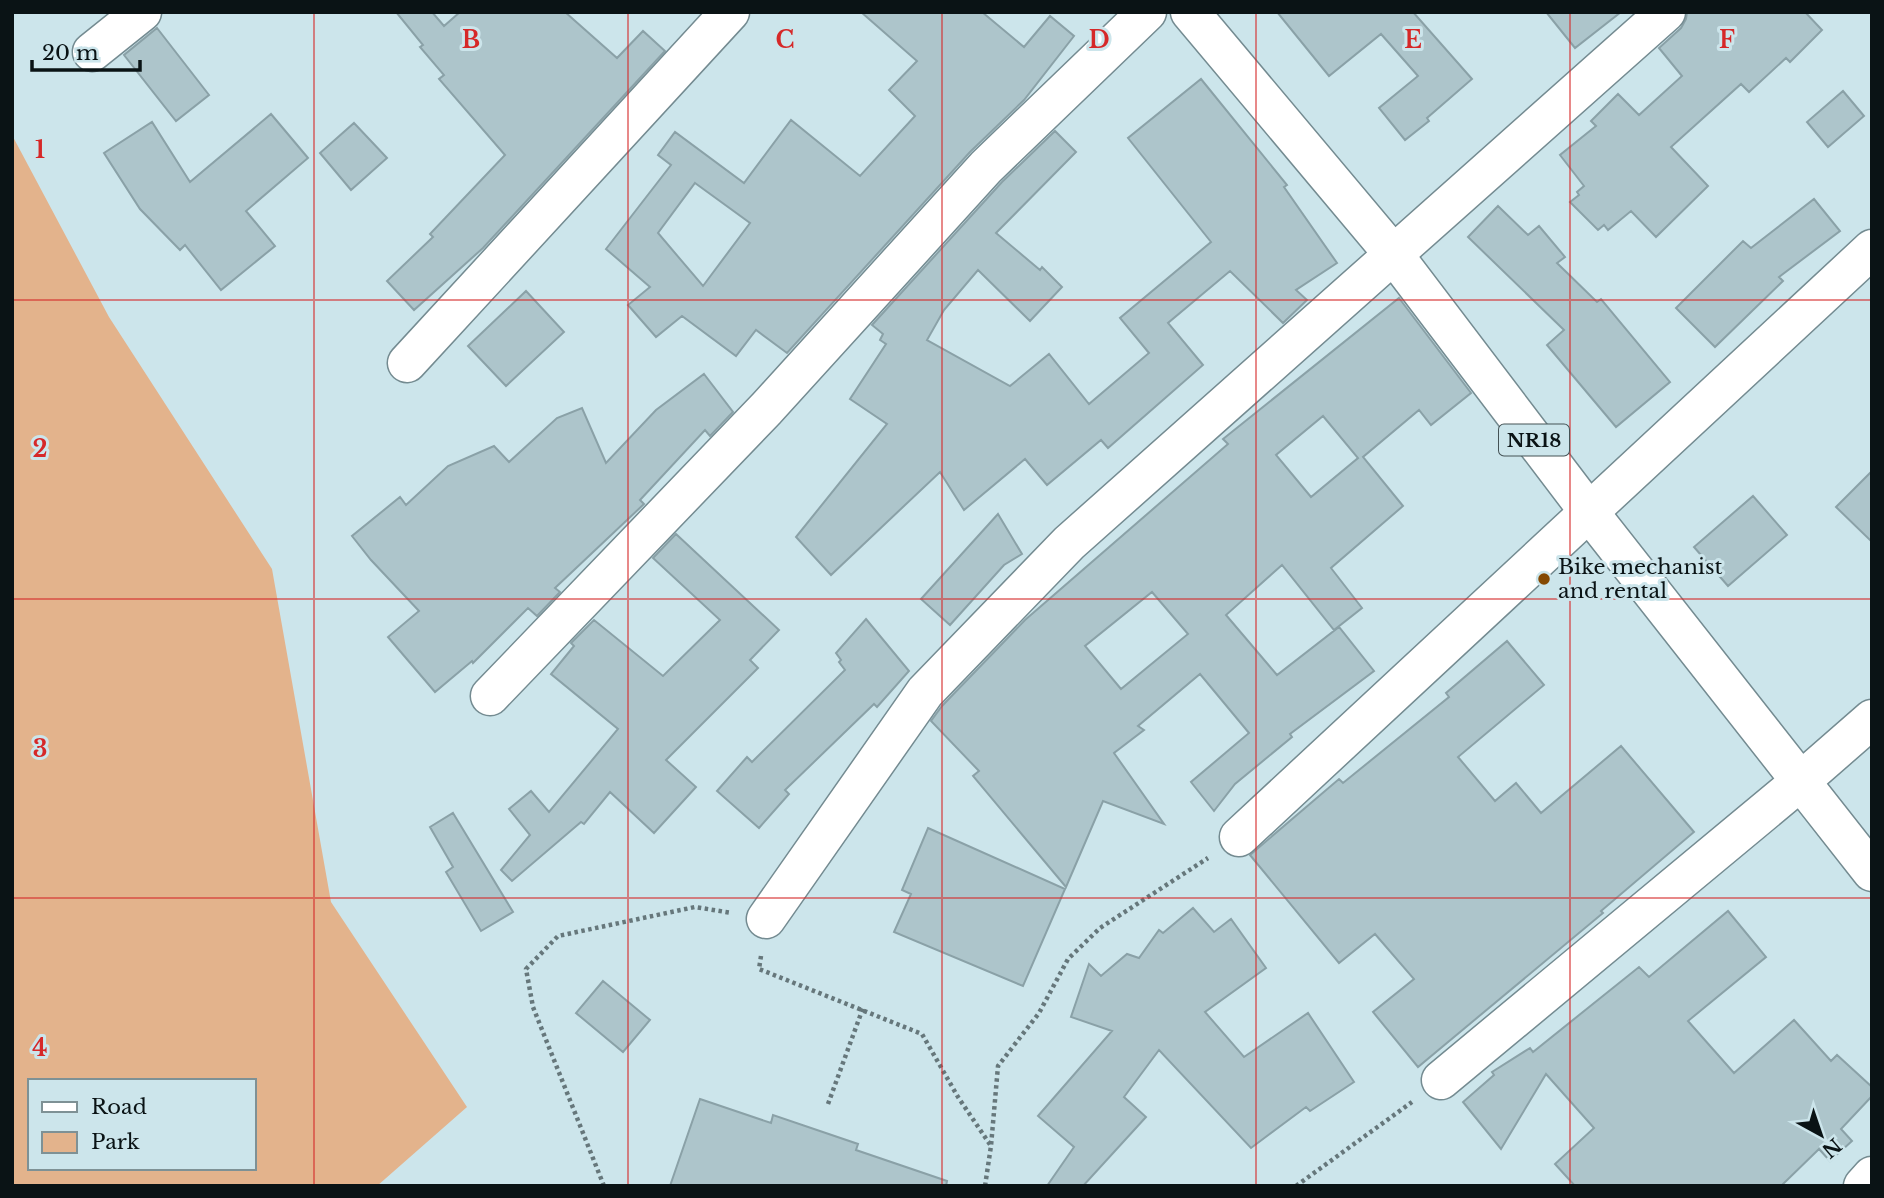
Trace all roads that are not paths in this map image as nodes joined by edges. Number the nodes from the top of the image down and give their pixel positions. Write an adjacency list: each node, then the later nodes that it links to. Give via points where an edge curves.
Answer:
1 (142, 12): 6 (street)
2 (730, 12): 9 (street)
3 (1147, 12): 11 (street, via 986,167 766,409)
4 (1190, 12): 8 (street, NR18)
5 (1666, 12): 8 (street)
6 (92, 52)
7 (1872, 248): 10 (street)
8 (1394, 255): 10 (street, NR18); 16 (street, via 1069,543 925,692)
9 (407, 363)
10 (1589, 512): 13 (street, NR18); 14 (street)
11 (490, 696)
12 (1872, 719): 13 (street)
13 (1801, 781): 15 (street, NR18); 17 (street)
14 (1239, 838)
15 (1872, 872)
16 (766, 919)
17 (1441, 1080)
18 (1872, 1176): 19 (street)
19 (1863, 1186)

